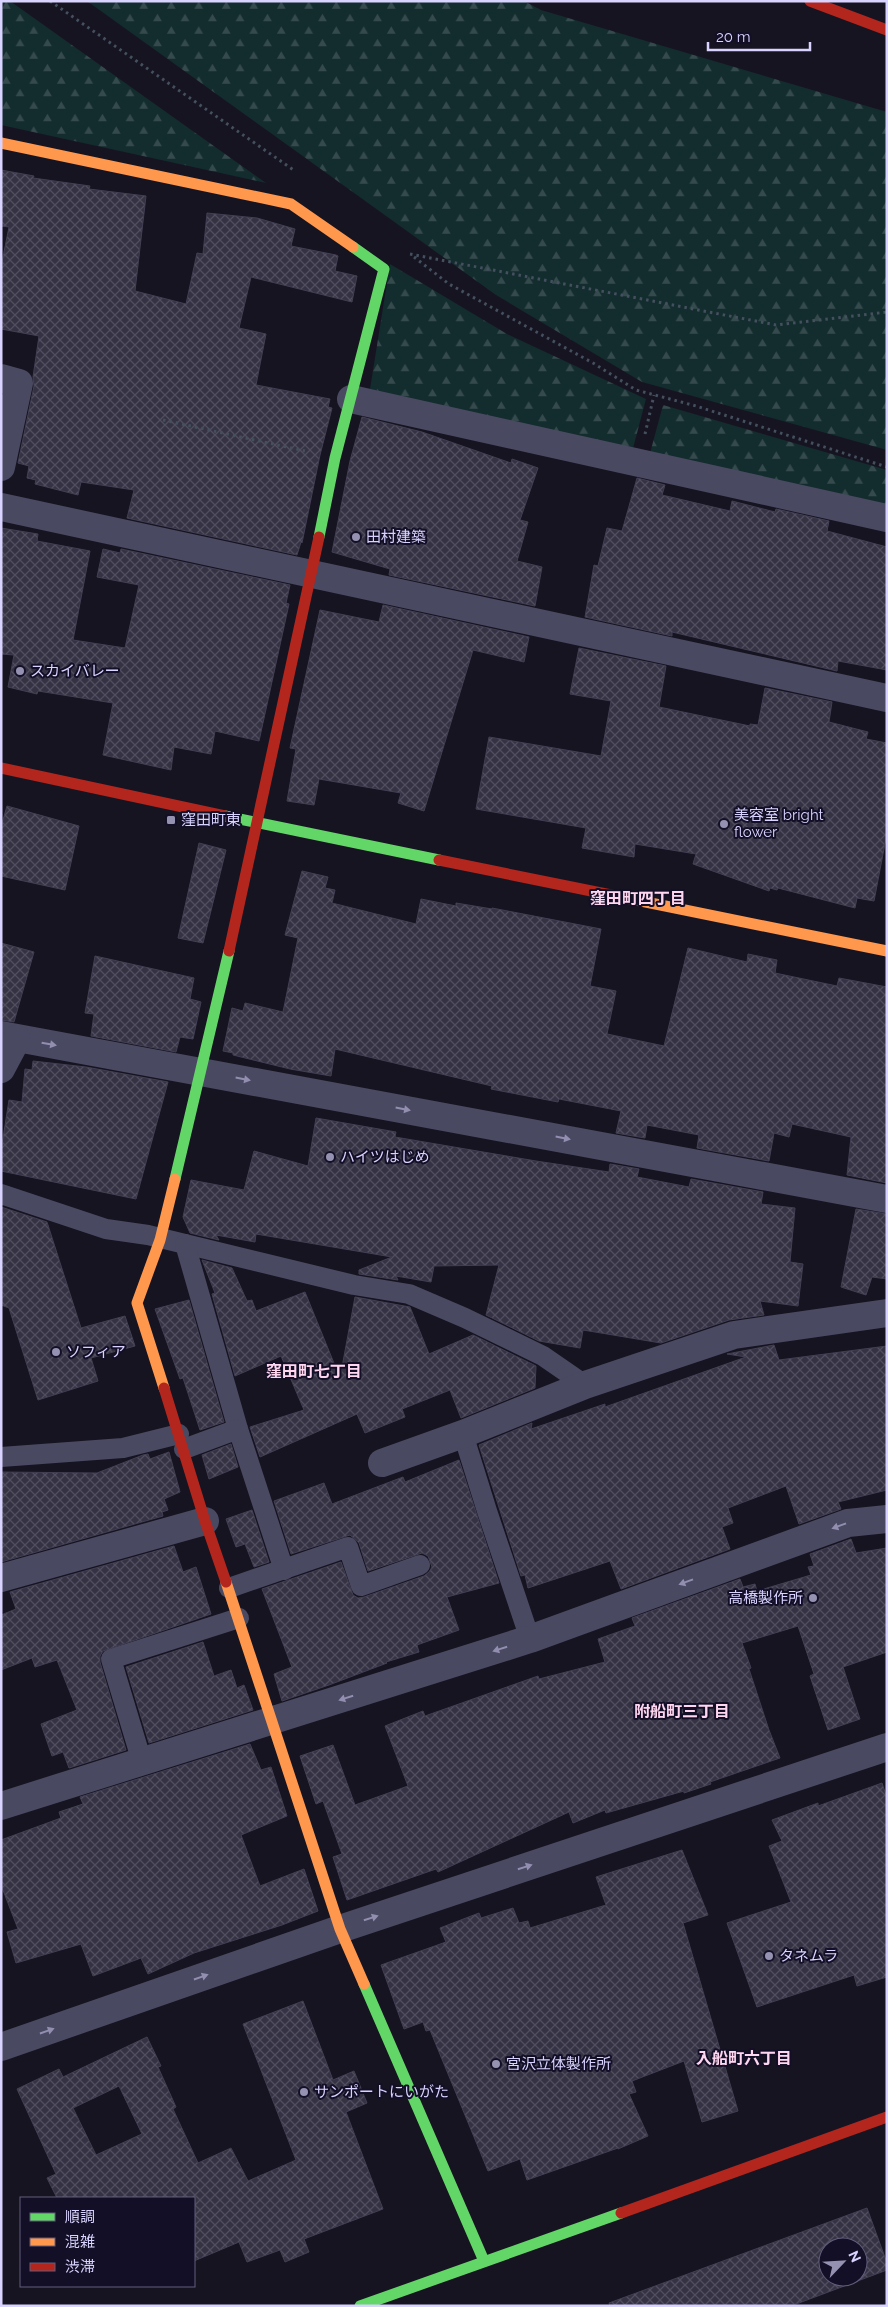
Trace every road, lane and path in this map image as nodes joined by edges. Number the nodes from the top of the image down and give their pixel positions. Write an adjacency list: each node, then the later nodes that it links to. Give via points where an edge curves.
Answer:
1 (50, 1): 5 (path)
2 (810, 1): 3 (street)
3 (887, 30)
4 (1, 143): 11 (street, via 291,204 384,269)
5 (298, 173)
6 (402, 248): 7 (path)
7 (410, 254): 8 (path, via 776,325); 10 (path, via 449,284 636,390)
8 (887, 312)
9 (1, 378): 15 (street, via 19,383)
10 (654, 395): 14 (path); 16 (path)
11 (351, 399): 13 (street); 14 (street)
12 (163, 420): 13 (path)
13 (335, 458): 19 (street)
14 (638, 462): 18 (street)
15 (1, 467)
16 (887, 467)
17 (1, 507): 19 (street)
18 (887, 518)
19 (312, 574): 20 (street); 22 (street)
20 (887, 698)
21 (1, 768): 22 (street)
22 (257, 823): 23 (street); 26 (street)
23 (887, 951)
24 (9, 1037): 25 (street); 26 (street, one-way to 26)
25 (1, 1069)
26 (202, 1071): 28 (street, one-way to 28); 29 (street)
27 (1, 1194): 29 (lane, via 106,1229)
28 (887, 1199)
29 (160, 1240): 30 (lane); 35 (street, via 136,1302)
30 (185, 1244): 32 (lane, via 354,1285 409,1294 543,1356); 33 (lane)
31 (887, 1313): 32 (street, via 734,1335)
32 (585, 1385): 34 (street)
33 (238, 1429): 35 (lane); 41 (lane)
34 (463, 1434): 37 (street); 45 (lane)
35 (182, 1442): 36 (lane); 39 (street)
36 (1, 1458)
37 (382, 1464)
38 (887, 1519): 45 (street, one-way to 45, via 848,1523)
39 (205, 1522): 42 (street); 43 (street)
40 (420, 1565): 41 (lane, via 361,1586 348,1547)
41 (284, 1570): 43 (lane)
42 (1, 1578)
43 (229, 1588): 44 (street)
44 (239, 1618): 46 (street); 48 (lane, via 111,1659)
45 (530, 1639): 46 (street, one-way to 46)
46 (272, 1722): 48 (street); 50 (street)
47 (887, 1747): 50 (street, one-way to 47)
48 (142, 1762): 49 (street)
49 (1, 1806)
50 (340, 1929): 51 (street, one-way to 50); 53 (street)
51 (1, 2047)
52 (887, 2117): 53 (street)
53 (484, 2262): 54 (street)
54 (360, 2306)

